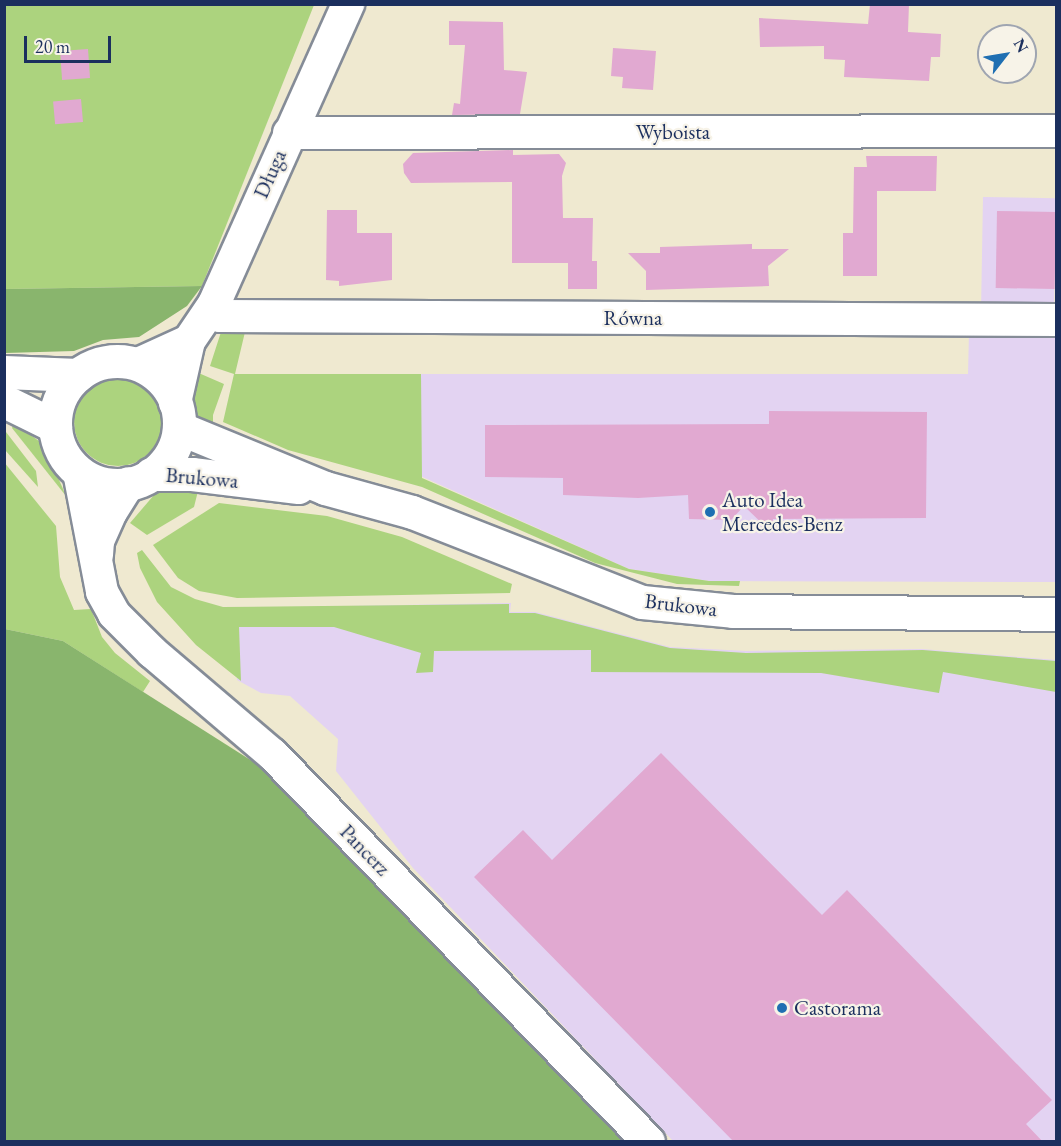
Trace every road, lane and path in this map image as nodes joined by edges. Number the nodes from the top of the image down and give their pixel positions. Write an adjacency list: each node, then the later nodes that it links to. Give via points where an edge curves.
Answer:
1 (348, 4): 3 (street, Długa)
2 (1056, 131): 3 (street, Wyboista)
3 (289, 133): 4 (street, Długa)
4 (210, 311): 5 (street, Równa, via 220,316); 6 (street, Długa)
5 (1056, 320)
6 (189, 341): 7 (street); 11 (street, Długa)
7 (138, 364): 9 (street, via 102,362); 11 (street, via 161,379)
8 (4, 372): 9 (street)
9 (78, 375): 12 (street, via 59,402)
10 (4, 401): 12 (street)
11 (177, 415): 14 (street, via 170,454); 15 (street, Brukowa)
12 (55, 426): 13 (street, via 60,447)
13 (79, 472): 14 (street, via 103,483); 16 (street, Pancerz)
14 (140, 479): 15 (street, Brukowa, via 192,474); 16 (street, Pancerz, via 111,512 98,541)
15 (325, 488): 17 (street, Brukowa, via 412,512 642,602 733,611)
16 (97, 555): 18 (street, Pancerz, via 102,592 126,627 272,754)
17 (1056, 614)
18 (649, 1142)

